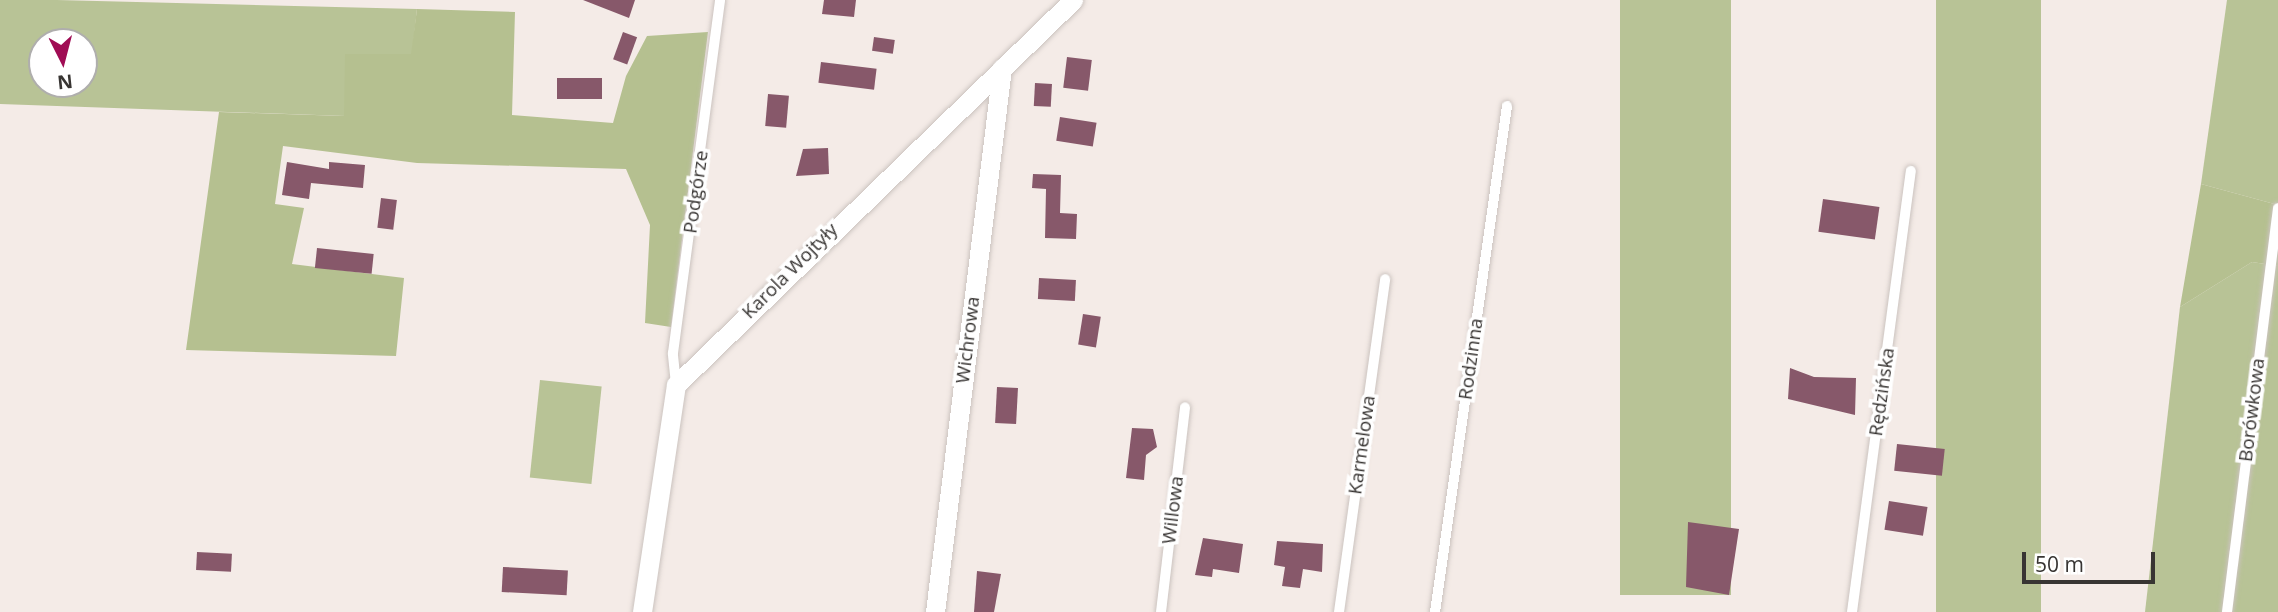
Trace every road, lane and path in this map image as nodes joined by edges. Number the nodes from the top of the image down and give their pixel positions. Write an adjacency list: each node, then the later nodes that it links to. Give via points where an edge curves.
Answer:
1 (720, 0): 8 (lane, Podgórze, via 673,353)
2 (1073, 0): 3 (street, Karola Wojtyły)
3 (1002, 68): 8 (street, Karola Wojtyły); 11 (street, Wichrowa)
4 (1507, 106): 14 (lane, Rodzinna)
5 (1911, 171): 15 (lane, Rędzińska)
6 (2278, 208): 16 (lane, Borówkowa)
7 (1385, 279): 13 (lane, Karmelowa)
8 (676, 385): 10 (street)
9 (1185, 407): 12 (lane, Willowa)
10 (642, 612)
11 (934, 612)
12 (1161, 612)
13 (1339, 612)
14 (1435, 612)
15 (1852, 612)
16 (2227, 612)

